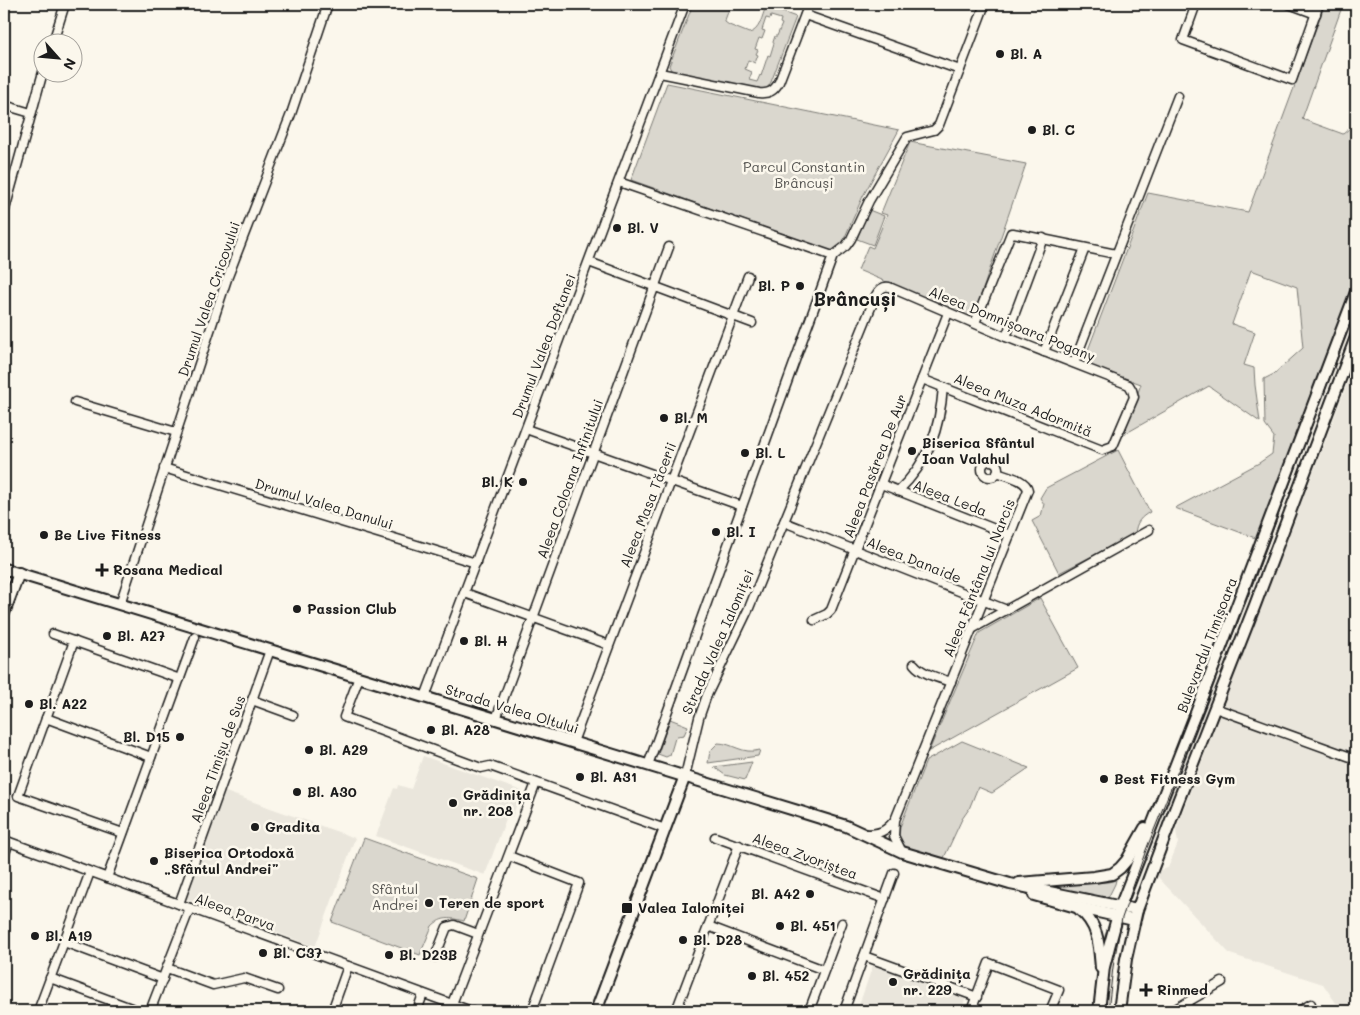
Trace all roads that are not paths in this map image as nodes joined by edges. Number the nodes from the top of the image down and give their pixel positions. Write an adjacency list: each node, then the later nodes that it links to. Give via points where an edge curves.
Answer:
1 (66, 4): 11 (street)
2 (328, 4): 46 (street, Drumul Valea Cricovului, via 291,114 227,279)
3 (685, 4): 13 (street, Drumul Valea Doftanei)
4 (809, 4): 9 (street)
5 (985, 4): 12 (street)
6 (1196, 4): 10 (street, via 1183,40 1292,80)
7 (1289, 4): 10 (street)
8 (1319, 4): 10 (street)
9 (805, 14): 12 (street); 13 (street, via 779,82 770,92 759,93)
10 (1316, 14)
11 (56, 32)
12 (960, 70): 25 (street, via 939,126 906,139 869,201 851,239)
13 (660, 73): 18 (street, Drumul Valea Doftanei)
14 (40, 82): 17 (street)
15 (1178, 96): 24 (street)
16 (4, 105): 17 (street)
17 (31, 113): 19 (street)
18 (620, 182): 25 (street); 26 (street, Drumul Valea Doftanei)
19 (6, 202): 20 (street)
20 (4, 213)
21 (1043, 238): 23 (street); 34 (street, via 1011,233); 35 (street)
22 (669, 247): 28 (street, Aleea Coloana Infinitului)
23 (1086, 248): 24 (street); 37 (street)
24 (1116, 254): 38 (street)
25 (833, 256): 53 (street)
26 (589, 262): 28 (street); 45 (street, Drumul Valea Doftanei)
27 (748, 276): 32 (street, Aleea Masa Tăcerii)
28 (654, 286): 32 (street); 47 (street, Aleea Coloana Infinitului)
29 (881, 289): 31 (street, Aleea Domnișoara Pogany, via 889,287); 54 (street, Strada Valea Ialomiței, via 876,294)
30 (1356, 292): 40 (main road, Bulevardul Timișoara)
31 (948, 313): 34 (street, Aleea Domnișoara Pogany); 39 (street, Aleea Pasărea De Aur)
32 (733, 316): 33 (street); 50 (street, Aleea Masa Tăcerii)
33 (752, 322)
34 (974, 323): 35 (street, Aleea Domnișoara Pogany)
35 (1006, 337): 37 (street, Aleea Domnișoara Pogany)
36 (1356, 337): 42 (main road)
37 (1044, 352): 38 (street, Aleea Domnișoara Pogany)
38 (1074, 363): 43 (street, Aleea Domnișoara Pogany, via 1129,385)
39 (922, 379): 41 (street, Aleea Muza Adormită); 51 (street, Aleea Pasărea De Aur)
40 (1322, 383): 42 (main road); 90 (main road, Bulevardul Timișoara)
41 (943, 387): 43 (street, Aleea Muza Adormită, via 1102,450 1114,446 1134,397); 52 (street, via 940,417 928,450 917,470)
42 (1337, 388): 80 (main road)
43 (1132, 390)
44 (75, 402): 46 (street)
45 (526, 429): 47 (street); 58 (street, Drumul Valea Doftanei)
46 (176, 432): 48 (street, Drumul Valea Cricovului)
47 (593, 453): 50 (street); 66 (street, Aleea Coloana Infinitului)
48 (164, 468): 58 (street, Drumul Valea Danului); 63 (street, Drumul Valea Cricovului)
49 (997, 472): 56 (street, Aleea Fântâna lui Narcis, via 1028,487)
50 (670, 481): 53 (street); 72 (street, Aleea Masa Tăcerii)
51 (881, 484): 52 (street, Aleea Leda); 57 (street, Aleea Pasărea De Aur)
52 (898, 490): 56 (street, Aleea Leda)
53 (742, 506): 87 (street)
54 (784, 522): 57 (street, Aleea Danaide); 88 (street, Strada Valea Ialomiței, via 745,618 707,695)
55 (1149, 530): 64 (street)
56 (1010, 535): 62 (street, Aleea Fântâna lui Narcis)
57 (855, 550): 62 (street, Aleea Danaide); 67 (street, Aleea Pasărea De Aur, via 831,610)
58 (476, 563): 61 (street, Drumul Valea Doftanei)
59 (4, 569): 60 (main road, Strada Valea Oltului)
60 (19, 573): 63 (main road, Strada Valea Oltului); 65 (main road)
61 (464, 593): 66 (street); 78 (street, Drumul Valea Doftanei)
62 (983, 601): 64 (street, Aleea Danaide); 68 (street, Aleea Fântâna lui Narcis)
63 (120, 604): 73 (main road, Strada Valea Oltului)
64 (1007, 610): 68 (street)
65 (4, 614)
66 (533, 618): 72 (street); 83 (street, Aleea Coloana Infinitului)
67 (814, 620)
68 (972, 629): 77 (street, Aleea Fântâna lui Narcis)
69 (53, 634): 71 (street)
70 (195, 637): 76 (street)
71 (74, 641): 76 (street); 82 (street)
72 (610, 645): 84 (street, Aleea Masa Tăcerii)
73 (270, 650): 75 (main road, Strada Valea Oltului); 79 (street, Aleea Timișu de Sus)
74 (914, 664): 77 (street, via 917,669)
75 (360, 677): 78 (main road, Strada Valea Oltului); 89 (street, via 344,717 481,768 490,766)
76 (180, 679): 85 (street)
77 (951, 682): 91 (street, Aleea Fântâna lui Narcis)
78 (425, 697): 83 (main road, Strada Valea Oltului)
79 (252, 700): 81 (street); 108 (street, Aleea Timișu de Sus)
80 (1216, 708): 86 (street); 100 (main road)
81 (293, 715)
82 (46, 718): 85 (street); 93 (street, via 18,796)
83 (496, 718): 84 (main road, Strada Valea Oltului)
84 (573, 742): 87 (main road, Strada Valea Oltului)
85 (151, 757): 93 (street)
86 (1356, 759)
87 (648, 765): 88 (main road, Strada Valea Oltului)
88 (685, 776): 92 (main road, Strada Valea Ialomiței); 94 (main road, Strada Valea Oltului)
89 (536, 783): 92 (street); 102 (street)
90 (1162, 797): 98 (main road, Bulevardul Timișoara); 106 (main road, via 1127,860 1112,874)
91 (895, 820): 94 (street, via 884,831); 99 (street, Aleea Fântâna lui Narcis, via 894,836)
92 (665, 829): 140 (main road, Strada Valea Ialomiței)
93 (123, 833): 105 (street)
94 (865, 834): 99 (main road, Strada Valea Oltului)
95 (715, 837): 97 (street, Aleea Zvoriștea)
96 (6, 841): 101 (street, Aleea Parva); 103 (street, Aleea Parva)
97 (738, 845): 107 (street, Aleea Zvoriștea); 115 (street)
98 (1142, 849): 100 (main road); 112 (main road, Bulevardul Timișoara)
99 (902, 852): 106 (main road, Strada Valea Oltului)
100 (1158, 854): 111 (main road)
101 (4, 856)
102 (508, 856): 116 (street); 139 (street, via 579,883)
103 (90, 872): 105 (street, Aleea Parva); 117 (street)
104 (894, 874): 107 (street)
105 (106, 878): 108 (street, Aleea Parva)
106 (1010, 884): 109 (main road, Strada Valea Oltului); 112 (main road, Strada Valea Oltului)
107 (885, 899): 118 (street)
108 (179, 904): 110 (street, Aleea Parva)
109 (1076, 907): 112 (main road, Strada Valea Oltului); 126 (main road, via 1091,921 1096,934)
110 (190, 908): 120 (street, Aleea Parva); 121 (street)
111 (1137, 910): 112 (main road, Strada Valea Oltului); 113 (main road)
112 (1119, 912): 113 (main road, Strada Valea Oltului); 126 (main road, Bulevardul Timișoara, via 1108,947)
113 (1134, 920): 132 (main road)
114 (842, 924): 122 (street)
115 (708, 926): 122 (street); 141 (street)
116 (478, 934): 119 (street, via 454,925 447,927); 130 (street)
117 (64, 942): 123 (street); 124 (street)
118 (864, 956): 129 (street); 143 (street)
119 (435, 957)
120 (348, 966): 128 (street, Aleea Parva); 136 (street)
121 (167, 968): 124 (street); 127 (street, via 213,985 244,978)
122 (824, 970): 142 (street)
123 (50, 978): 133 (street); 134 (street)
124 (163, 979): 135 (street)
125 (1222, 982): 147 (street)
126 (1102, 984): 146 (main road, Bulevardul Timișoara)
127 (278, 990)
128 (423, 994): 130 (street, Aleea Parva); 137 (street)
129 (977, 997): 144 (street); 145 (street, via 989,963 1059,990)
130 (452, 1004): 138 (street, Aleea Parva)
131 (1311, 1004): 148 (street)
132 (1121, 1009)
133 (38, 1011)
134 (139, 1011)
135 (150, 1011)
136 (332, 1011)
137 (417, 1011)
138 (471, 1011)
139 (532, 1011)
140 (597, 1011)
141 (676, 1011)
142 (809, 1011)
143 (844, 1011)
144 (971, 1011)
145 (1050, 1011)
146 (1099, 1011)
147 (1172, 1011)
148 (1299, 1011)

